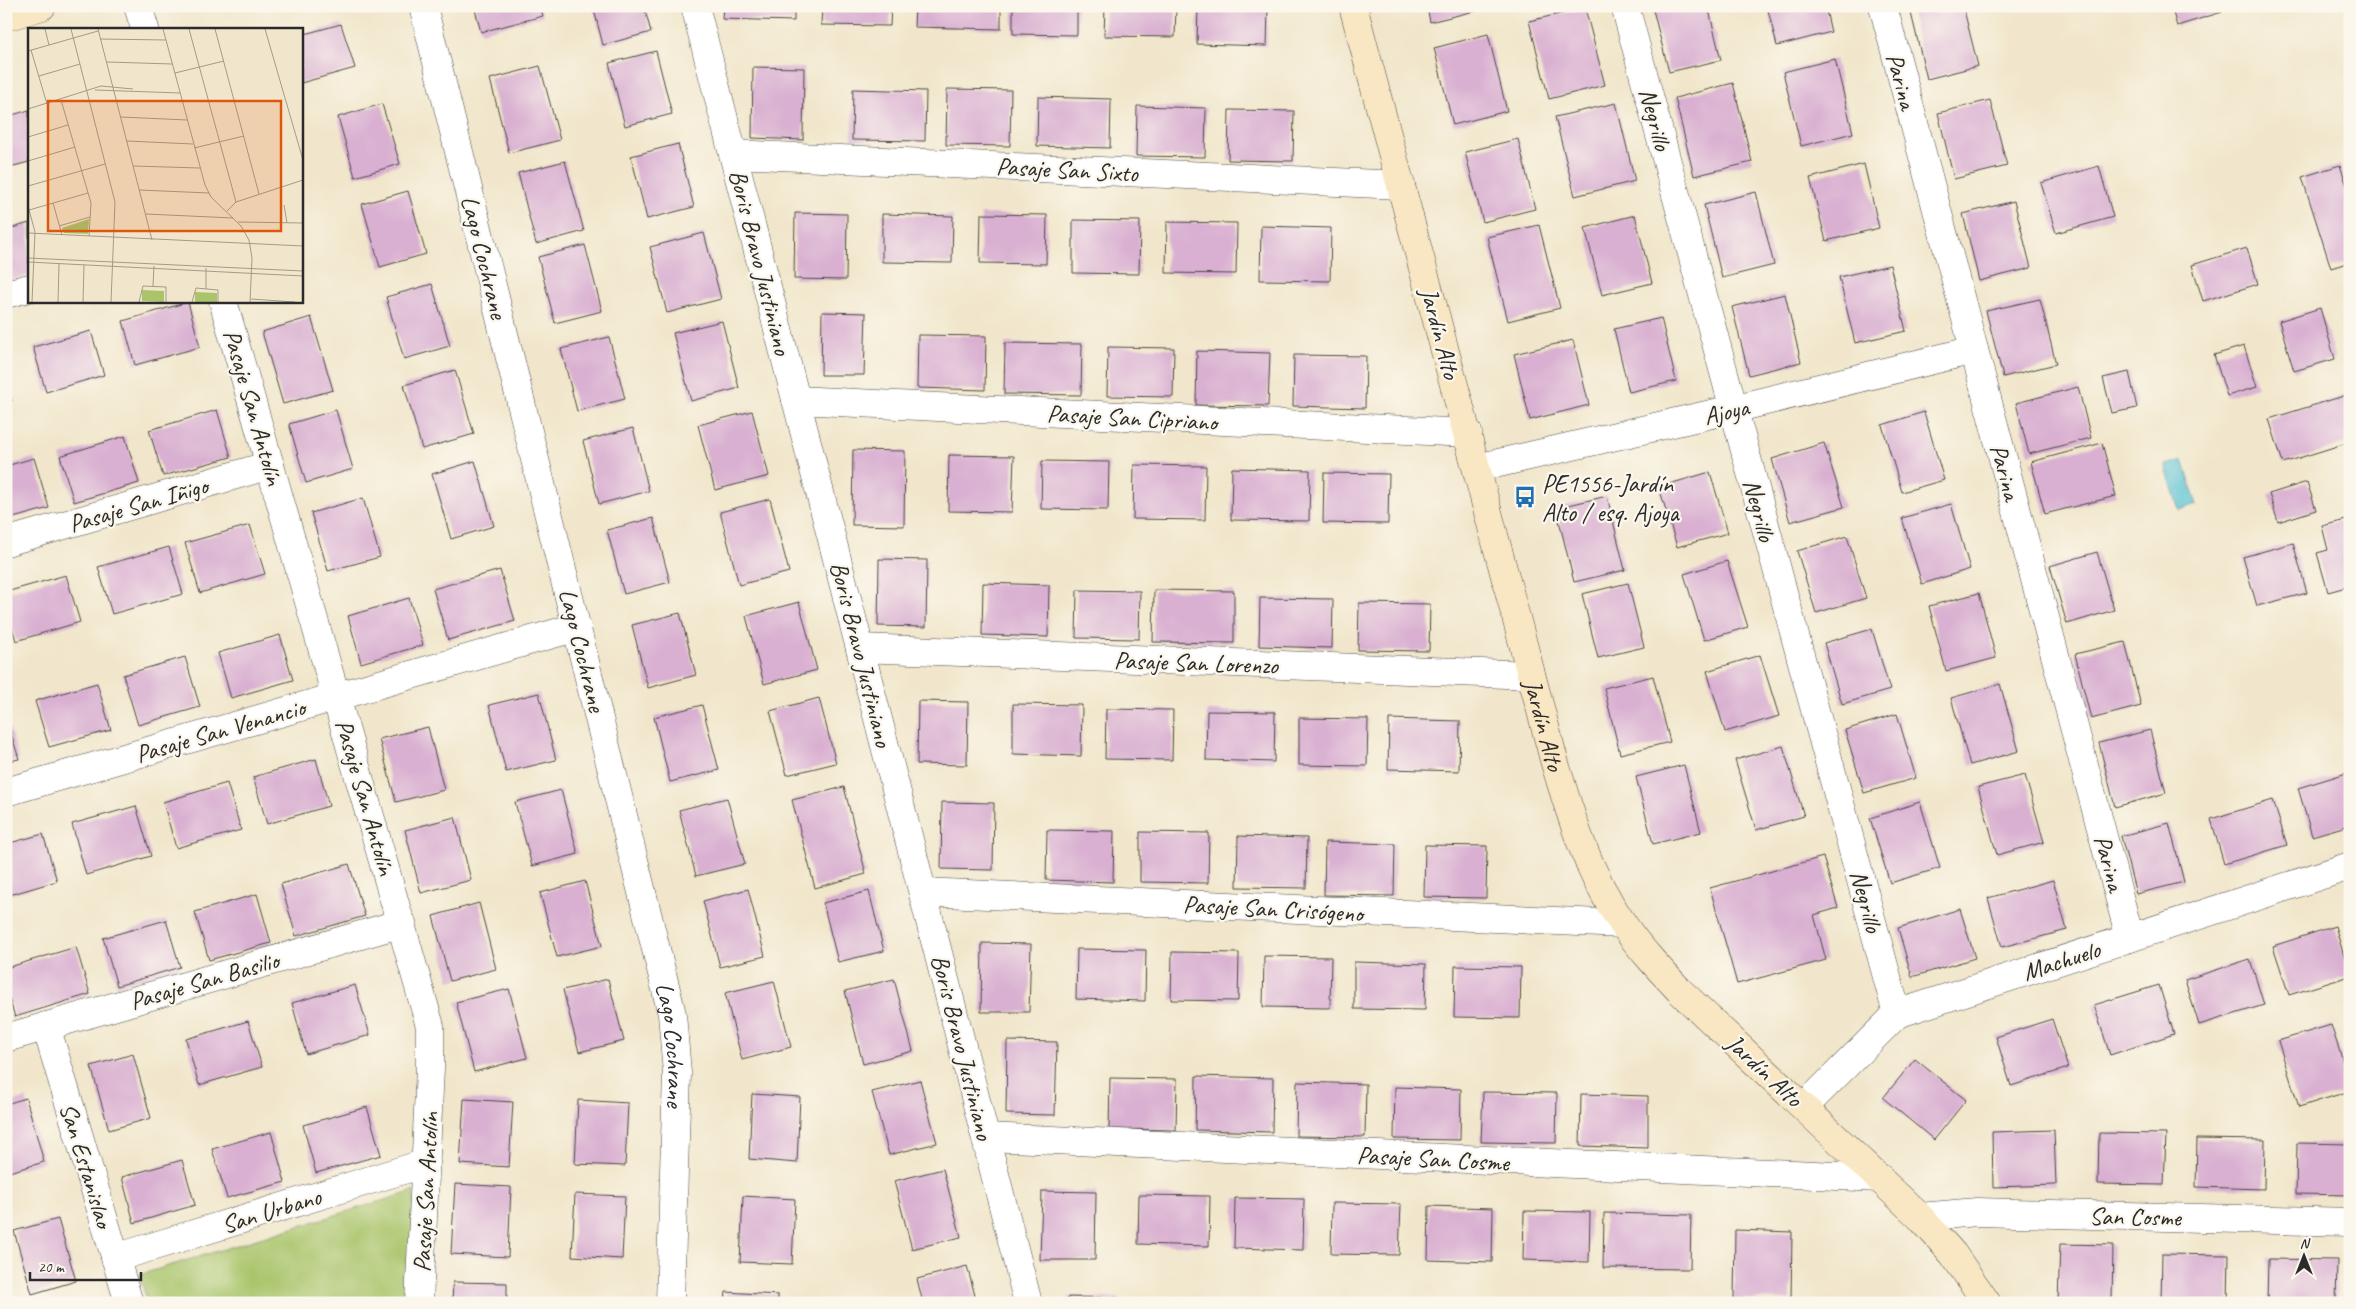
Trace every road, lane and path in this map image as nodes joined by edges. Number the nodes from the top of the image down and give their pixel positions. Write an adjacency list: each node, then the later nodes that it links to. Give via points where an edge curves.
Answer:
1 (42, 6): 8 (street)
2 (138, 6): 9 (street)
3 (423, 6): 22 (street, Lago Cochrane)
4 (695, 6): 10 (street, Boris Bravo Justiniano)
5 (1353, 6): 11 (street, Jardín Alto)
6 (1626, 6): 17 (street, Negrillo)
7 (1883, 6): 15 (street, Parina)
8 (6, 17)
9 (145, 28)
10 (733, 154): 11 (street, Pasaje San Sixto); 16 (street, Boris Bravo Justiniano)
11 (1401, 185): 18 (street, Jardín Alto)
12 (28, 288): 13 (street)
13 (6, 294)
14 (223, 302): 19 (street, Pasaje San Antolín)
15 (1974, 350): 17 (street, Ajoya); 31 (street, Parina)
16 (796, 400): 18 (street, Pasaje San Cipriano); 23 (street, Boris Bravo Justiniano)
17 (1733, 409): 20 (street, Ajoya); 32 (street, Negrillo)
18 (1468, 433): 20 (street, Jardín Alto)
19 (270, 465): 21 (street, Pasaje San Iñigo); 25 (street, Pasaje San Antolín)
20 (1477, 468): 24 (street, Jardín Alto)
21 (6, 542)
22 (577, 627): 25 (street, Pasaje San Venancio); 44 (street, Lago Cochrane, via 672,1014 677,1073)
23 (860, 648): 24 (street, Pasaje San Lorenzo); 28 (street, Boris Bravo Justiniano)
24 (1532, 675): 30 (street, Jardín Alto, via 1581,845)
25 (337, 696): 26 (street, Pasaje San Venancio); 29 (street, Pasaje San Antolín)
26 (6, 792)
27 (2350, 866): 31 (street, Machuelo)
28 (923, 892): 30 (street, Pasaje San Crisógeno); 36 (street, Boris Bravo Justiniano)
29 (402, 923): 33 (street, Pasaje San Basilio); 37 (street, Pasaje San Antolín, via 430,1026)
30 (1623, 924): 35 (street, Jardín Alto, via 1682,993)
31 (2130, 938): 32 (street, Machuelo)
32 (1897, 1014): 35 (street, Machuelo)
33 (46, 1026): 34 (street, Pasaje San Basilio); 41 (street, San Estanislao)
34 (6, 1038)
35 (1804, 1106): 38 (street, Jardín Alto)
36 (986, 1137): 38 (street, Pasaje San Cosme); 45 (street, Boris Bravo Justiniano)
37 (426, 1162): 41 (street, San Urbano); 43 (street, Pasaje San Antolín)
38 (1880, 1178): 39 (street, Jardín Alto)
39 (1920, 1217): 40 (street, San Cosme, via 1977,1212); 46 (street, Jardín Alto, via 1953,1254)
40 (2350, 1222)
41 (115, 1258): 42 (street, San Estanislao)
42 (129, 1303)
43 (419, 1303)
44 (670, 1303)
45 (1028, 1303)
46 (1987, 1303)

